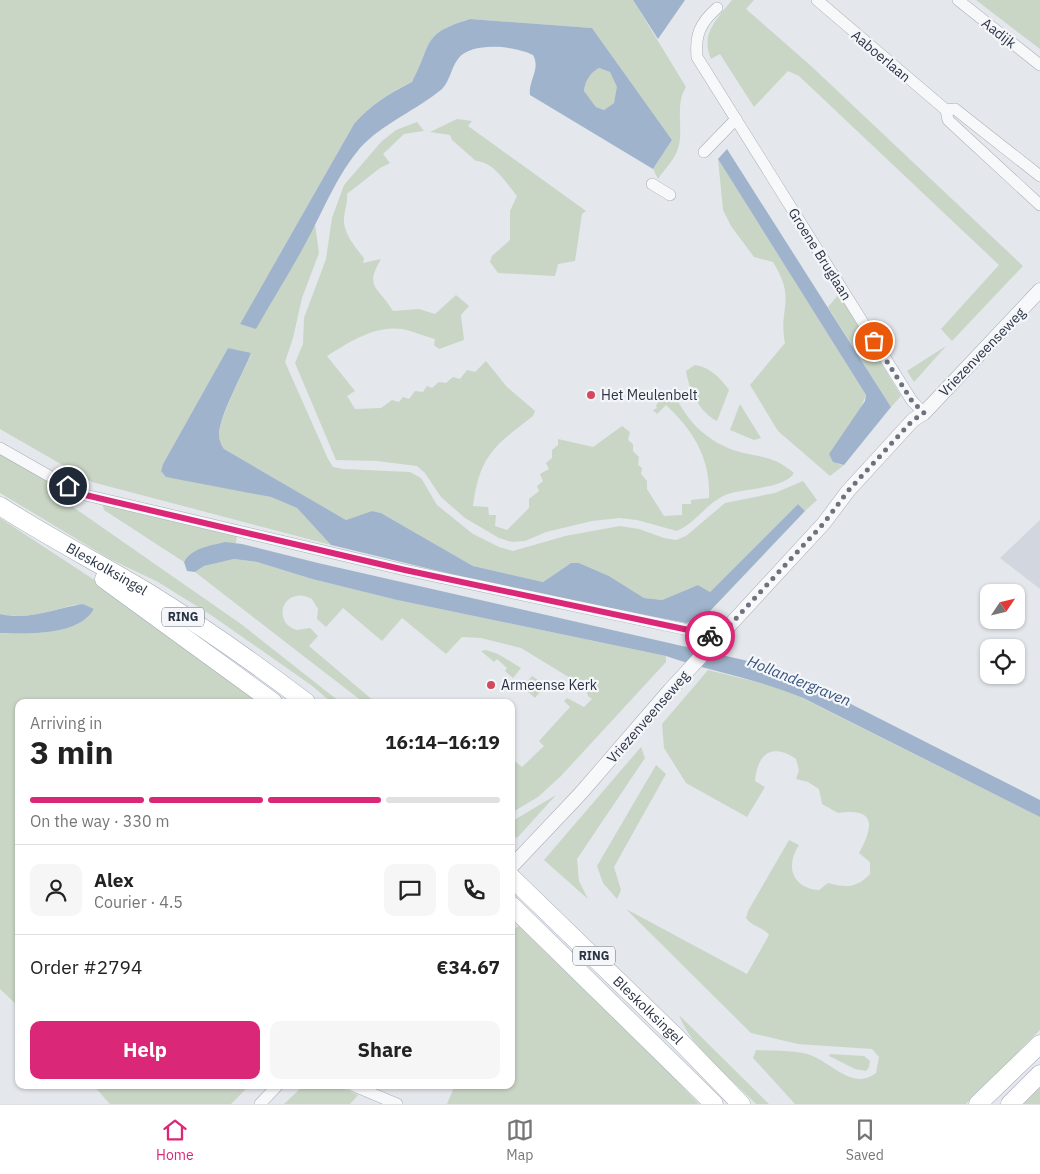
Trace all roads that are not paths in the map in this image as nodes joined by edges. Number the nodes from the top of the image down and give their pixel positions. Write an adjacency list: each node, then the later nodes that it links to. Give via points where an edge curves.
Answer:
1 (817, 0): 5 (street, Aaboerlaan)
2 (958, 0): 4 (street, Aadijk)
3 (717, 8): 6 (street, Groene Bruglaan, via 698,29 697,57)
4 (1040, 65)
5 (946, 110): 8 (street, Aaboerlaan, via 955,109); 11 (street, Aaboerlaan, via 948,120)
6 (736, 119): 7 (street); 13 (street, Groene Bruglaan, via 912,401)
7 (704, 152)
8 (1040, 176)
9 (652, 184): 10 (street)
10 (670, 195)
11 (1040, 205)
12 (1040, 290): 13 (street, Vriezenveenseweg)
13 (924, 413): 17 (street, Vriezenveenseweg, via 913,420 848,491 824,523)
14 (0, 448): 17 (street, via 81,494 405,570 698,632)
15 (0, 506): 16 (main road, Bleskolksingel / RING)
16 (54, 541): 18 (main road, Bleskolksingel / RING); 19 (main road, Bleskolksingel / RING, via 148,593)
17 (712, 644): 20 (street, Vriezenveenseweg)
18 (269, 699)
19 (302, 699)
20 (515, 863)
21 (515, 881): 30 (main road, Bleskolksingel / RING)
22 (515, 910): 29 (main road, Bleskolksingel / RING)
23 (1040, 1044): 31 (main road)
24 (1040, 1074): 32 (main road)
25 (274, 1089): 27 (street)
26 (361, 1089): 28 (street)
27 (260, 1104)
28 (397, 1104)
29 (714, 1104)
30 (741, 1104)
31 (978, 1104)
32 (1010, 1104)

